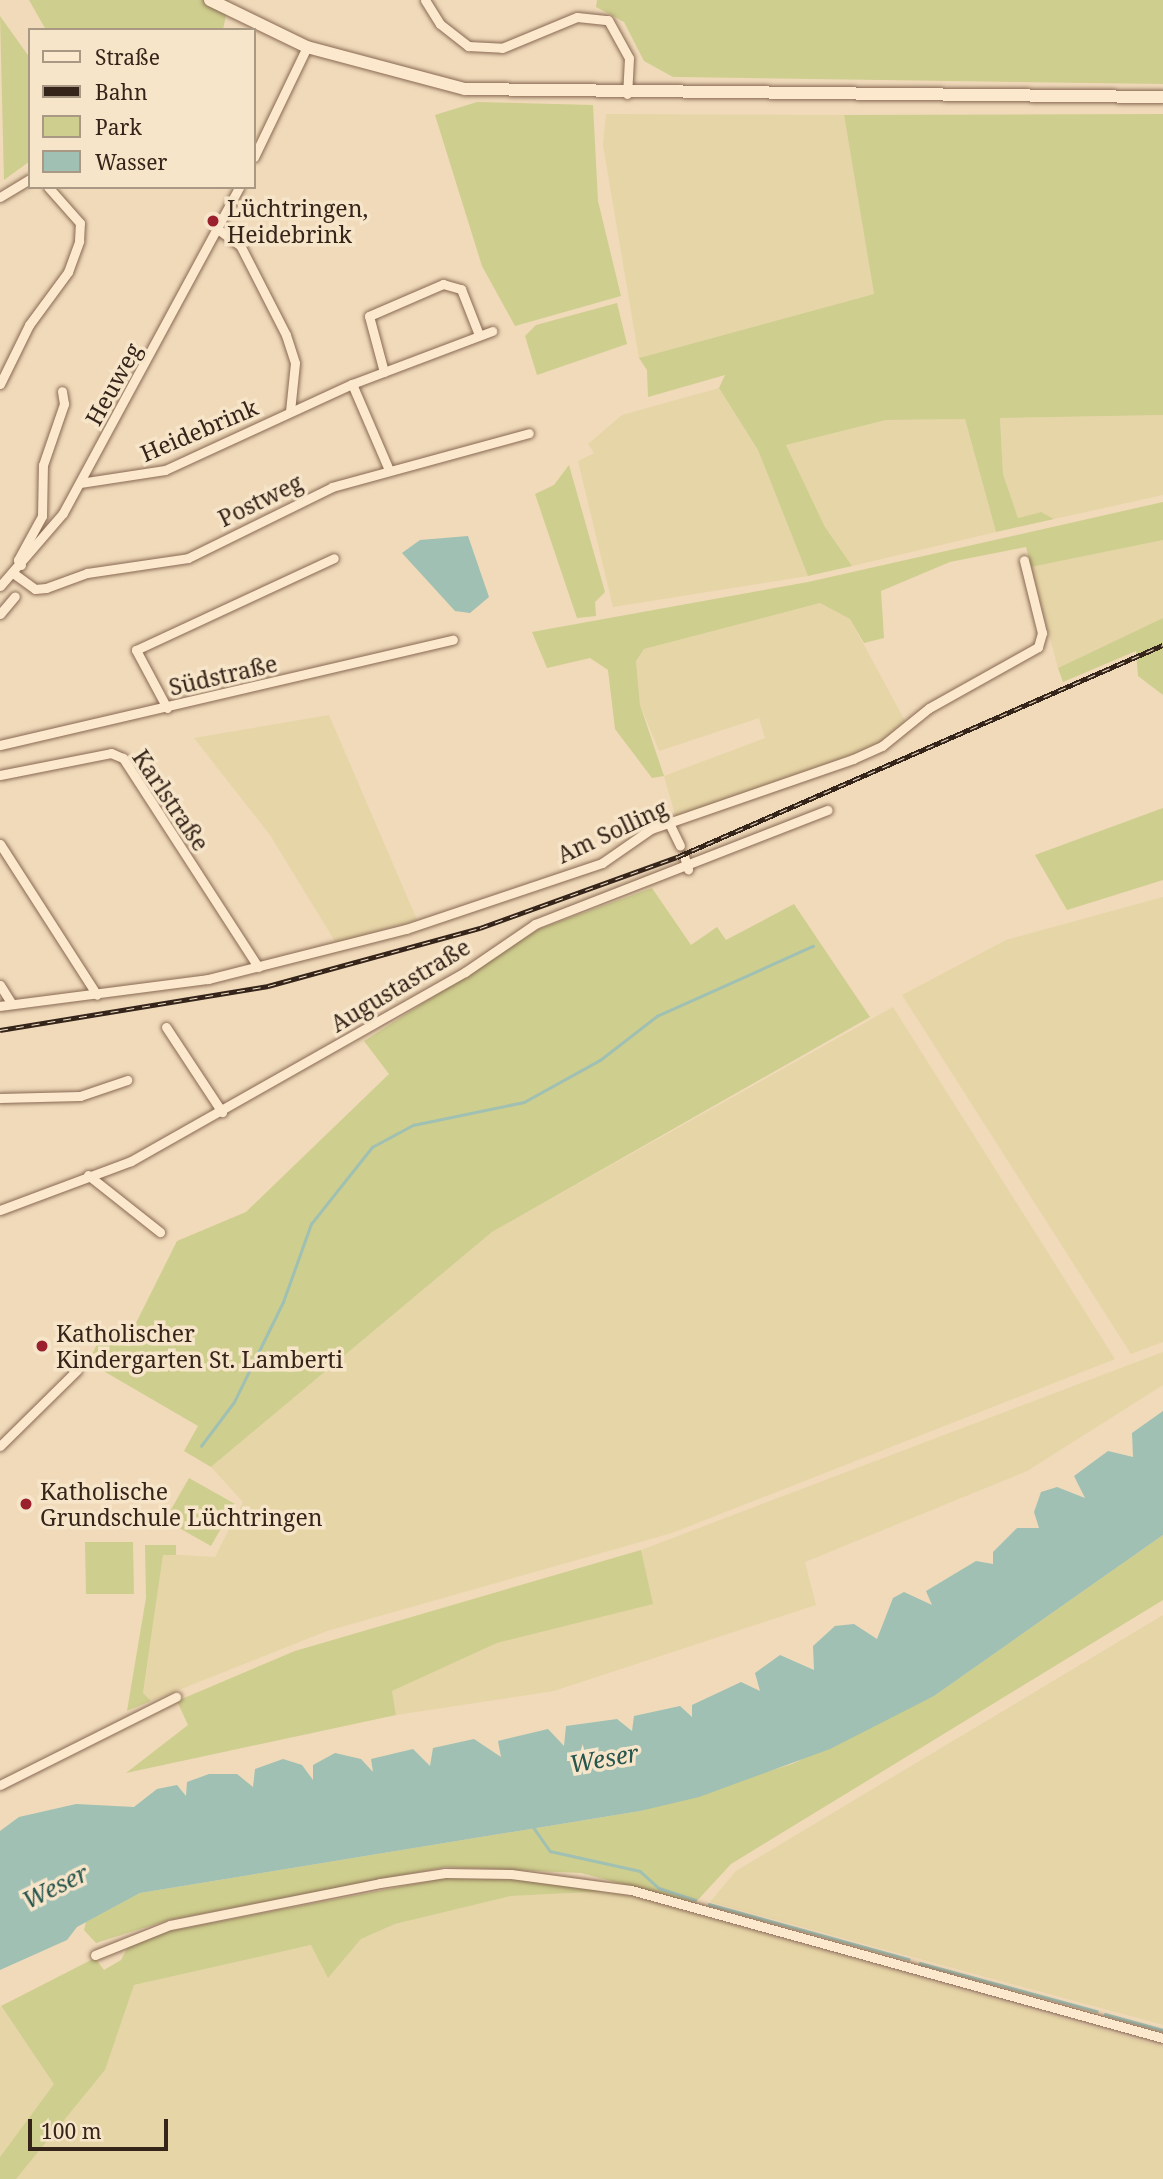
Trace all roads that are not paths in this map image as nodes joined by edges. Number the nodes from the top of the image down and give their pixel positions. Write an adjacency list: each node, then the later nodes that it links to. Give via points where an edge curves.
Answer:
1 (210, 0): 3 (main road)
2 (425, 0): 4 (street, via 440,24 468,46 502,48 577,17 608,20 629,58)
3 (307, 47): 4 (main road, via 465,89); 6 (street)
4 (626, 94): 5 (main road)
5 (1163, 97)
6 (256, 153)
7 (28, 180): 10 (street)
8 (50, 189): 15 (street, via 80,223 79,241)
9 (238, 189): 11 (street, Heuweg)
10 (0, 197)
11 (219, 230): 18 (street, Heidebrink, via 240,244 286,335 295,363); 21 (street, Heuweg)
12 (492, 331): 13 (street, Heidebrink)
13 (479, 335): 14 (street, Heidebrink); 14 (street, via 461,289 443,284 369,316)
14 (384, 372): 16 (street, Heidebrink)
15 (0, 384)
16 (352, 384): 18 (street, Heidebrink); 20 (street)
17 (62, 391): 24 (street, via 64,404 43,465 42,516 18,560)
18 (290, 411): 21 (street, Heidebrink, via 165,470)
19 (529, 433): 20 (street, Postweg)
20 (389, 470): 25 (street, Postweg, via 332,487 188,558 87,573 47,588 35,589)
21 (80, 484): 24 (street, Heuweg)
22 (334, 558): 30 (street, via 136,650)
23 (1024, 559): 34 (street, Am Solling, via 1042,633 1029,656 929,708 882,746 735,804)
24 (21, 565): 25 (street, Heuweg)
25 (13, 573): 26 (street, Heuweg)
26 (0, 586)
27 (15, 596): 28 (street)
28 (0, 614)
29 (453, 640): 30 (street, Südstraße)
30 (167, 708): 31 (street, Südstraße)
31 (0, 745)
32 (0, 775): 39 (street, Karlstraße, via 111,753 123,758)
33 (828, 810): 38 (street, Augustastraße)
34 (669, 823): 36 (street); 39 (street, Am Solling, via 602,863 501,899)
35 (0, 844): 41 (street)
36 (680, 846)
37 (684, 856): 38 (street)
38 (688, 869): 47 (street, Augustastraße, via 536,924 465,972)
39 (258, 967): 41 (street, Am Solling)
40 (0, 985): 42 (street)
41 (97, 995): 42 (street, Am Solling)
42 (12, 1004): 43 (street, Am Solling)
43 (0, 1006)
44 (166, 1027): 47 (street)
45 (127, 1080): 46 (street, via 80,1096)
46 (0, 1098)
47 (222, 1112): 48 (street, Augustastraße, via 131,1161)
48 (88, 1175): 49 (street, Augustastraße); 50 (street)
49 (0, 1210)
50 (160, 1232)
51 (77, 1370): 52 (street)
52 (0, 1446)
53 (176, 1697): 54 (street)
54 (0, 1785)
55 (95, 1955): 56 (street, via 170,1925 380,1882 444,1873 522,1875 631,1891)
56 (1163, 2038)

